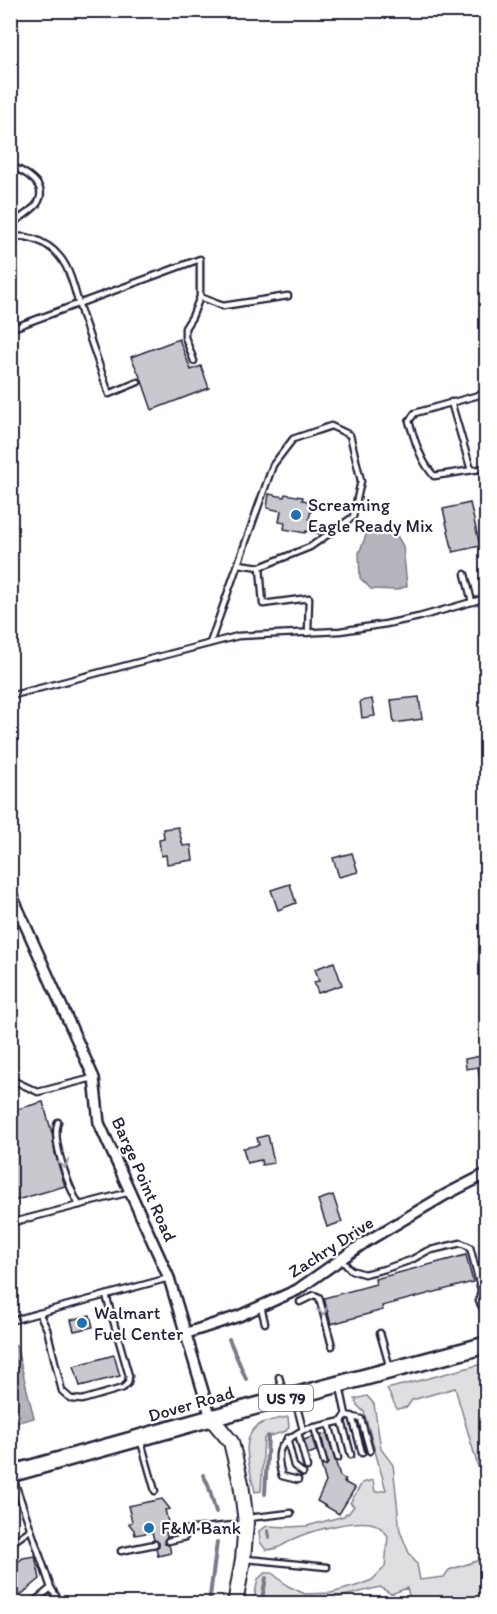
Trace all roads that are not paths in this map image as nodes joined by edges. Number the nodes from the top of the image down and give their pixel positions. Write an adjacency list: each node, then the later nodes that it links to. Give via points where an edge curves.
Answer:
1 (10, 166): 2 (lane, via 32,175 39,195 37,203)
2 (10, 225)
3 (10, 238): 6 (lane, via 21,236 51,246 69,271)
4 (288, 296): 5 (lane, via 223,306)
5 (200, 297): 6 (lane, via 200,260); 8 (lane, via 185,328)
6 (79, 305): 7 (lane); 9 (lane, via 109,394)
7 (10, 329)
8 (194, 361)
9 (138, 382)
10 (486, 393): 11 (lane)
11 (451, 402): 13 (lane); 13 (lane, via 416,412 409,422 426,467 434,476)
12 (486, 468): 13 (lane)
13 (471, 470)
14 (238, 564): 15 (lane); 15 (lane, via 273,465 293,439 331,426 350,435 361,482 353,517 310,547); 20 (lane)
15 (260, 567): 19 (lane, via 263,604 309,598)
16 (465, 574): 18 (lane)
17 (486, 598): 18 (lane)
18 (472, 602): 19 (lane, via 386,624)
19 (308, 633): 20 (lane, via 238,636)
20 (210, 643): 21 (lane)
21 (10, 696)
22 (10, 891): 23 (street, Barge Point Road)
23 (94, 1078): 24 (lane, via 38,1092); 27 (street, Barge Point Road, via 99,1123)
24 (10, 1079)
25 (58, 1122): 28 (lane, one-way to 28, via 58,1144 70,1188)
26 (486, 1174): 30 (street, Zachry Drive)
27 (130, 1192): 28 (lane); 31 (street, Barge Point Road)
28 (79, 1204): 29 (lane)
29 (10, 1223)
30 (340, 1259): 34 (street, Zachry Drive, via 297,1290); 36 (lane, via 351,1270 364,1274 461,1243 470,1247 482,1290 479,1301)
31 (169, 1278): 32 (lane); 39 (street, Barge Point Road)
32 (105, 1295): 35 (lane); 35 (lane, via 128,1383 82,1400 71,1399 62,1391 47,1329)
33 (300, 1302): 42 (lane, one-way to 42, via 318,1297)
34 (261, 1307): 38 (lane); 39 (street, Zachry Drive)
35 (39, 1313): 37 (lane)
36 (486, 1314)
37 (10, 1321)
38 (265, 1323)
39 (186, 1333): 48 (street, Barge Point Road)
40 (380, 1333): 43 (lane)
41 (486, 1345): 43 (main road, Dover Road / US 79)
42 (332, 1346)
43 (390, 1370): 45 (main road, Dover Road / US 79)
44 (279, 1377): 46 (lane)
45 (339, 1384): 46 (main road, Dover Road / US 79); 47 (lane)
46 (290, 1397): 48 (main road, Dover Road / US 79); 52 (lane)
47 (349, 1416): 49 (lane); 55 (lane, via 361,1419); 56 (lane)
48 (211, 1418): 54 (main road, Dover Road / US 79); 66 (main road, via 231,1442)
49 (342, 1421): 50 (lane); 57 (lane)
50 (329, 1424): 51 (lane); 58 (lane)
51 (314, 1427): 52 (lane); 59 (lane)
52 (301, 1431): 53 (lane); 60 (lane)
53 (287, 1438): 61 (lane, via 294,1466); 63 (lane, via 279,1449 279,1466 282,1476)
54 (140, 1439): 62 (main road, Dover Road / US 79); 64 (lane)
55 (370, 1450)
56 (362, 1453)
57 (351, 1455)
58 (338, 1458)
59 (324, 1462)
60 (307, 1467)
61 (303, 1473)
62 (11, 1474): 67 (lane)
63 (298, 1480)
64 (155, 1491)
65 (291, 1513): 66 (lane)
66 (245, 1521): 68 (lane); 74 (main road)
67 (30, 1530): 71 (lane); 76 (lane)
68 (184, 1530)
69 (185, 1538): 70 (lane)
70 (168, 1540)
71 (10, 1544)
72 (155, 1544): 73 (lane)
73 (121, 1551)
74 (243, 1559): 75 (lane); 79 (main road)
75 (327, 1567)
76 (51, 1588): 77 (lane); 78 (lane)
77 (31, 1604)
78 (61, 1604)
79 (235, 1604)

